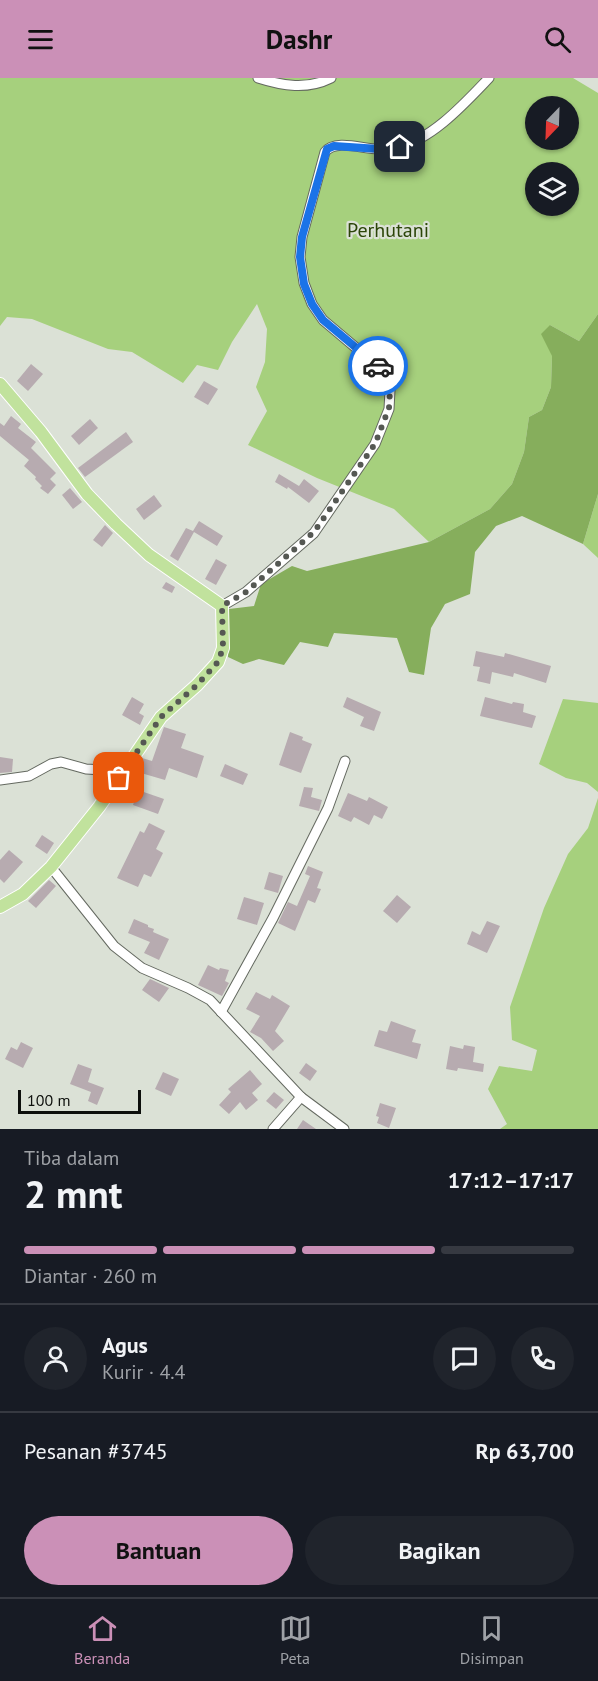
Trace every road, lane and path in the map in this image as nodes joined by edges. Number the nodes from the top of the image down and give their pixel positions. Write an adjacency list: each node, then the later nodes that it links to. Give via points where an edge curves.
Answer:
1 (258, 78): 2 (street, via 300,86 317,85)
2 (331, 78)
3 (489, 78): 5 (street, via 450,116 412,142 379,149 334,146 325,152 302,237 304,284 323,320 387,374 389,408 375,444 314,532 246,592)
4 (0, 384): 5 (main road, via 108,516 149,555)
5 (222, 606): 7 (main road, via 223,648 218,662 161,717)
6 (345, 761): 11 (street, via 328,808)
7 (119, 778): 8 (street, via 104,770 61,762 29,776); 9 (main road)
8 (0, 780)
9 (51, 867): 10 (main road, via 23,894); 11 (street, via 128,958 199,993)
10 (0, 907)
11 (221, 1012): 12 (street)
12 (301, 1097): 13 (street); 14 (street)
13 (273, 1129)
14 (344, 1129)

